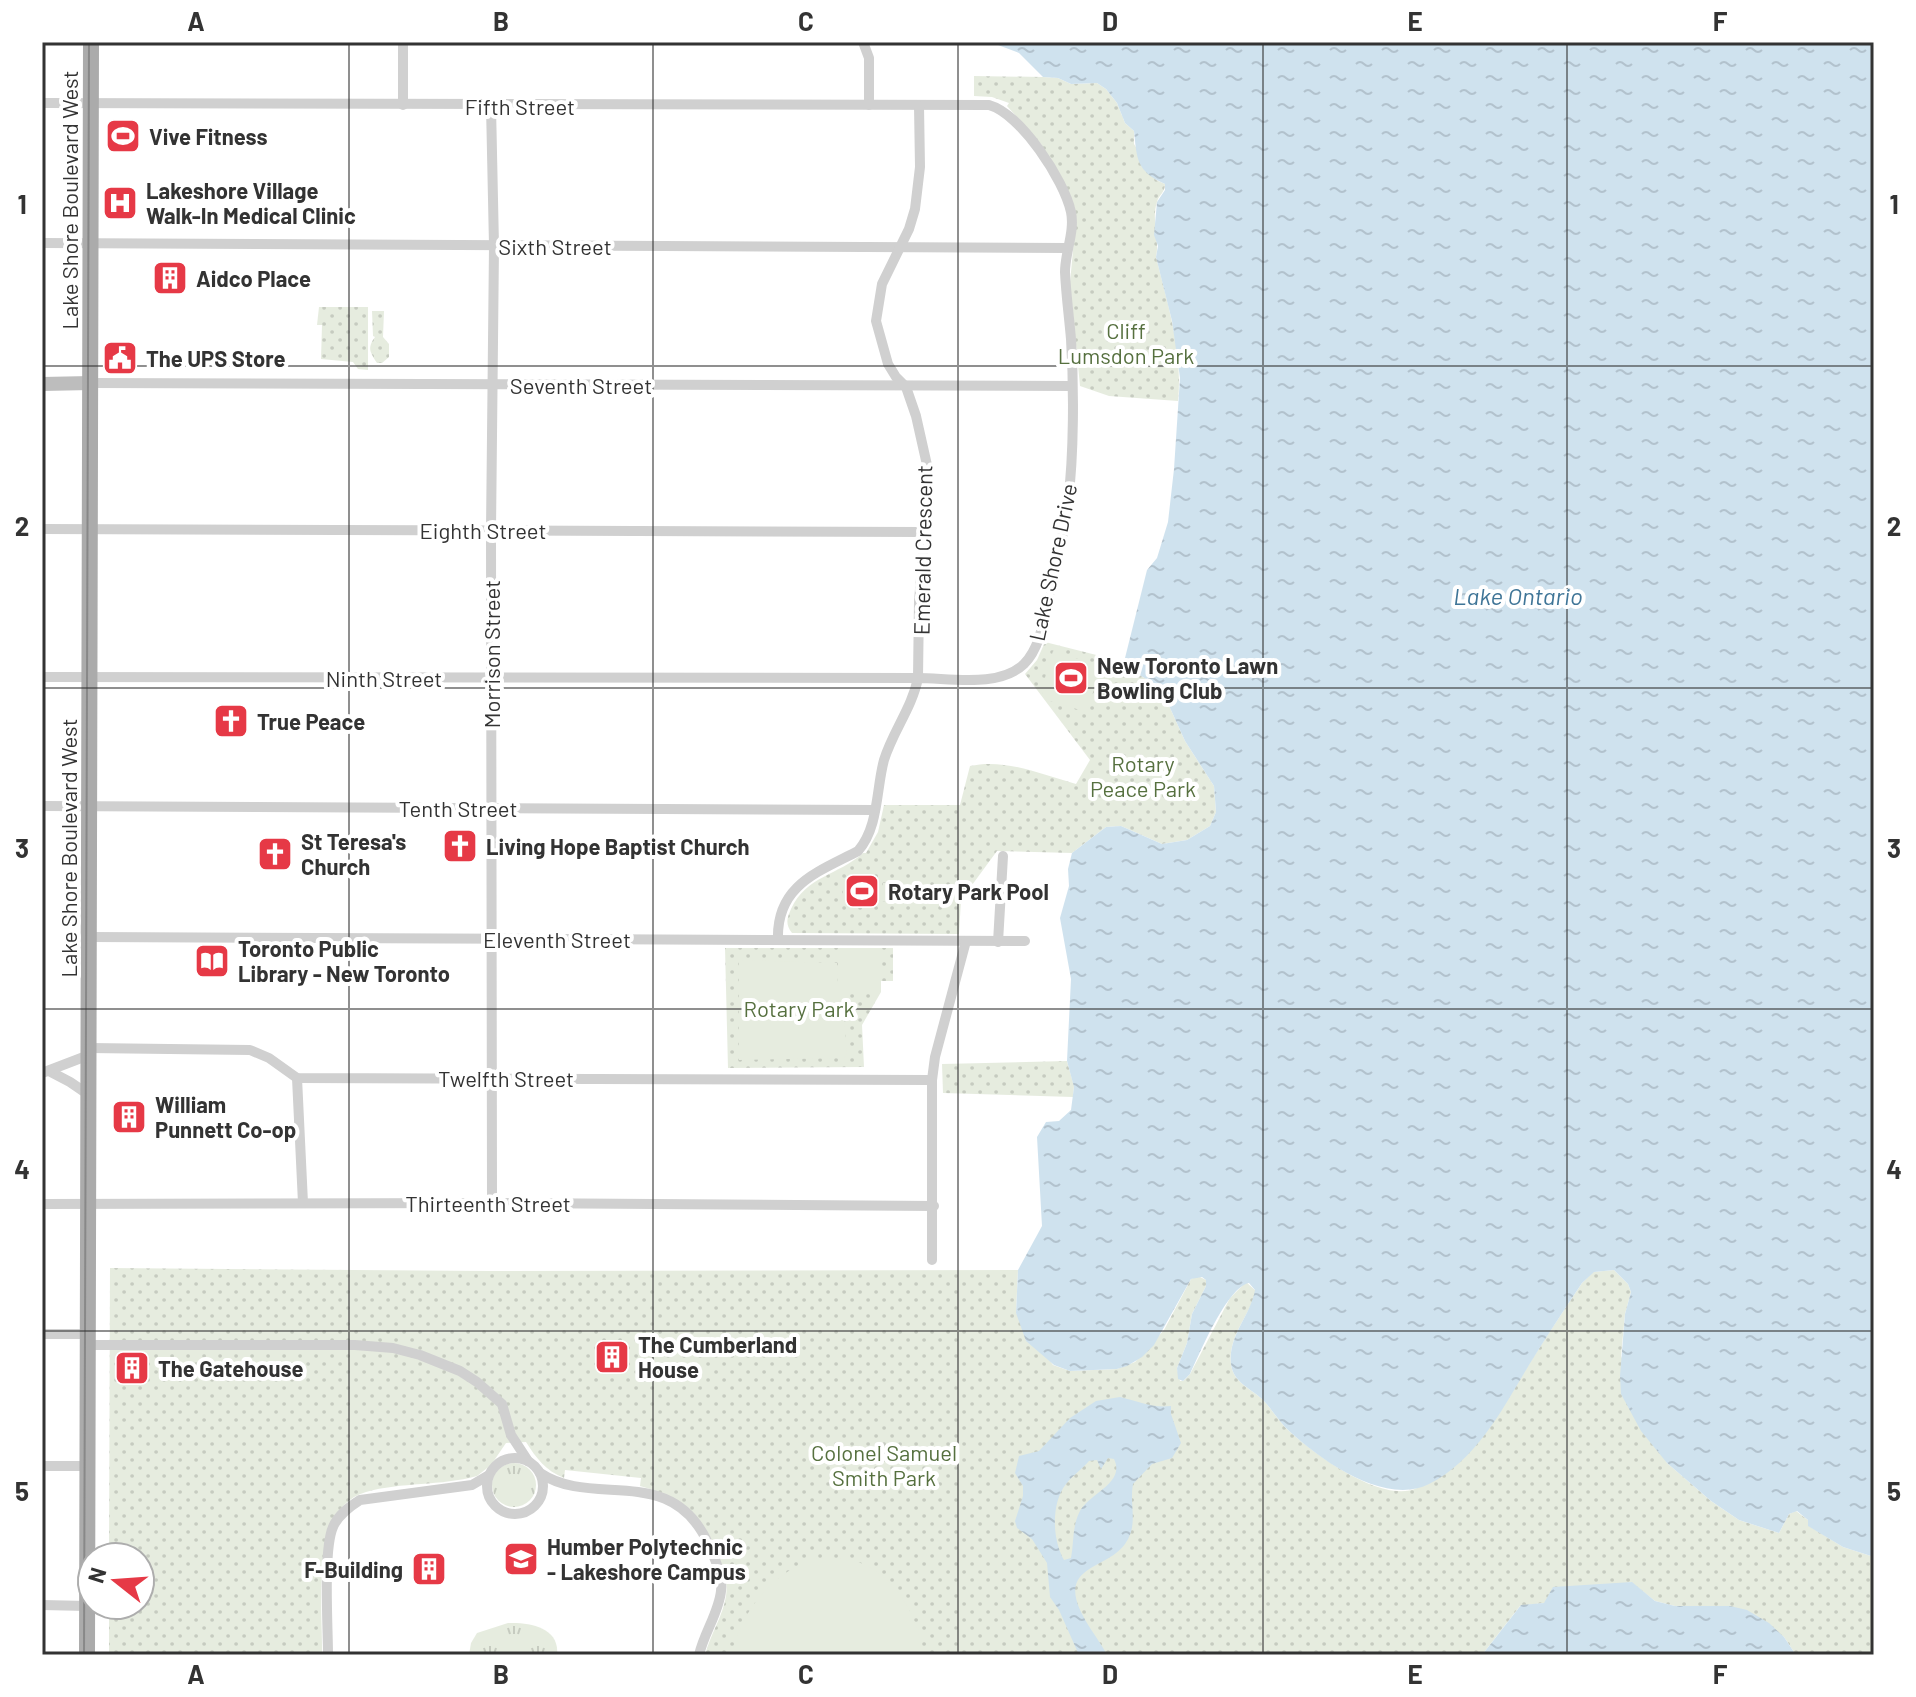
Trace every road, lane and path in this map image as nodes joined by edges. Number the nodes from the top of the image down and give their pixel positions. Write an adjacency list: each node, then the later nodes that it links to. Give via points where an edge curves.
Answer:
1 (91, 42): 5 (main road, Lake Shore Boulevard West)
2 (403, 42): 6 (street)
3 (863, 42): 7 (street, via 869,58)
4 (42, 103): 5 (street, Fifth Street)
5 (91, 103): 6 (street, Fifth Street); 12 (main road, Lake Shore Boulevard West)
6 (403, 105): 8 (street, Fifth Street)
7 (869, 105): 8 (street, Fifth Street); 9 (street, Fifth Street)
8 (491, 106): 13 (street, Morrison Street)
9 (919, 106): 10 (street, Fifth Street); 14 (street, Emerald Crescent, via 918,190)
10 (997, 107): 15 (street, Lake Shore Drive, via 1044,158 1068,202 1072,217)
11 (42, 243): 12 (street, Sixth Street)
12 (91, 244): 13 (street, Sixth Street); 16 (main road, Lake Shore Boulevard West)
13 (494, 246): 14 (street, Sixth Street); 18 (street, Morrison Street)
14 (900, 246): 15 (street, Sixth Street); 20 (street, Emerald Crescent, via 882,284 876,321 888,364)
15 (1067, 248): 19 (street, Lake Shore Drive)
16 (91, 383): 17 (main road); 18 (street, Seventh Street); 21 (main road, Lake Shore Boulevard West)
17 (42, 384)
18 (491, 385): 20 (street, Seventh Street); 23 (street, Morrison Street)
19 (1072, 386): 20 (street, Seventh Street); 28 (street, Lake Shore Drive, via 1068,501 1034,651 1021,666 996,678)
20 (906, 387): 24 (street, Emerald Crescent, via 927,465)
21 (90, 528): 22 (street, Eighth Street); 23 (street, Eighth Street); 26 (main road, Lake Shore Boulevard West)
22 (42, 529)
23 (491, 530): 24 (street, Eighth Street); 27 (street, Morrison Street)
24 (923, 532): 28 (street, Emerald Crescent)
25 (42, 677): 26 (street, Ninth Street)
26 (90, 677): 27 (street, Ninth Street); 29 (main road, Lake Shore Boulevard West)
27 (491, 678): 28 (street, Ninth Street); 31 (street, Morrison Street)
28 (918, 678): 32 (street, via 885,757)
29 (90, 805): 30 (street, Tenth Street); 31 (street, Tenth Street); 34 (main road, Lake Shore Boulevard West)
30 (42, 806)
31 (491, 809): 32 (street, Tenth Street); 35 (street, Morrison Street)
32 (875, 810): 36 (street, via 858,851 814,872 794,891 780,920)
33 (1003, 856): 39 (street)
34 (89, 937): 35 (street, Eleventh Street); 40 (main road, Lake Shore Boulevard West)
35 (491, 939): 36 (street, Eleventh Street); 43 (street, Morrison Street)
36 (778, 940): 37 (street, Eleventh Street)
37 (966, 941): 39 (street, Eleventh Street); 44 (street)
38 (1025, 941): 39 (street, Eleventh Street)
39 (998, 942)
40 (89, 1051): 41 (street); 42 (street, via 250,1050); 45 (main road, Lake Shore Boulevard West)
41 (45, 1072): 45 (street)
42 (297, 1078): 43 (street, Twelfth Street); 46 (street)
43 (490, 1078): 44 (street, Twelfth Street); 47 (street, Morrison Street)
44 (932, 1080): 50 (street)
45 (89, 1095): 49 (main road, Lake Shore Boulevard West)
46 (303, 1203): 47 (street, Thirteenth Street); 49 (street, Thirteenth Street)
47 (492, 1203): 50 (street, Thirteenth Street)
48 (42, 1204): 49 (street, Thirteenth Street)
49 (88, 1205): 53 (main road, Lake Shore Boulevard West)
50 (934, 1206): 51 (street)
51 (932, 1260)
52 (42, 1334): 53 (street)
53 (88, 1340): 54 (street, via 393,1348 446,1364 477,1382 502,1404); 58 (main road, Lake Shore Boulevard West)
54 (511, 1435): 55 (street); 56 (street)
55 (501, 1461): 56 (street); 60 (street)
56 (528, 1461): 59 (street)
57 (42, 1466): 58 (street)
58 (87, 1466): 65 (main road, Lake Shore Boulevard West)
59 (540, 1473): 61 (street); 63 (street)
60 (489, 1475): 62 (street); 64 (street)
61 (559, 1484): 63 (street); 71 (street, via 649,1493 671,1502 693,1521 711,1551 722,1586)
62 (472, 1485): 64 (street); 70 (street, via 360,1500 346,1509 333,1527 328,1552)
63 (542, 1491): 64 (street, via 533,1507 516,1514 498,1508)
64 (488, 1493)
65 (87, 1541)
66 (42, 1605): 67 (street)
67 (76, 1606)
68 (87, 1621): 69 (main road, Lake Shore Boulevard West)
69 (87, 1655)
70 (328, 1655)
71 (699, 1655)

